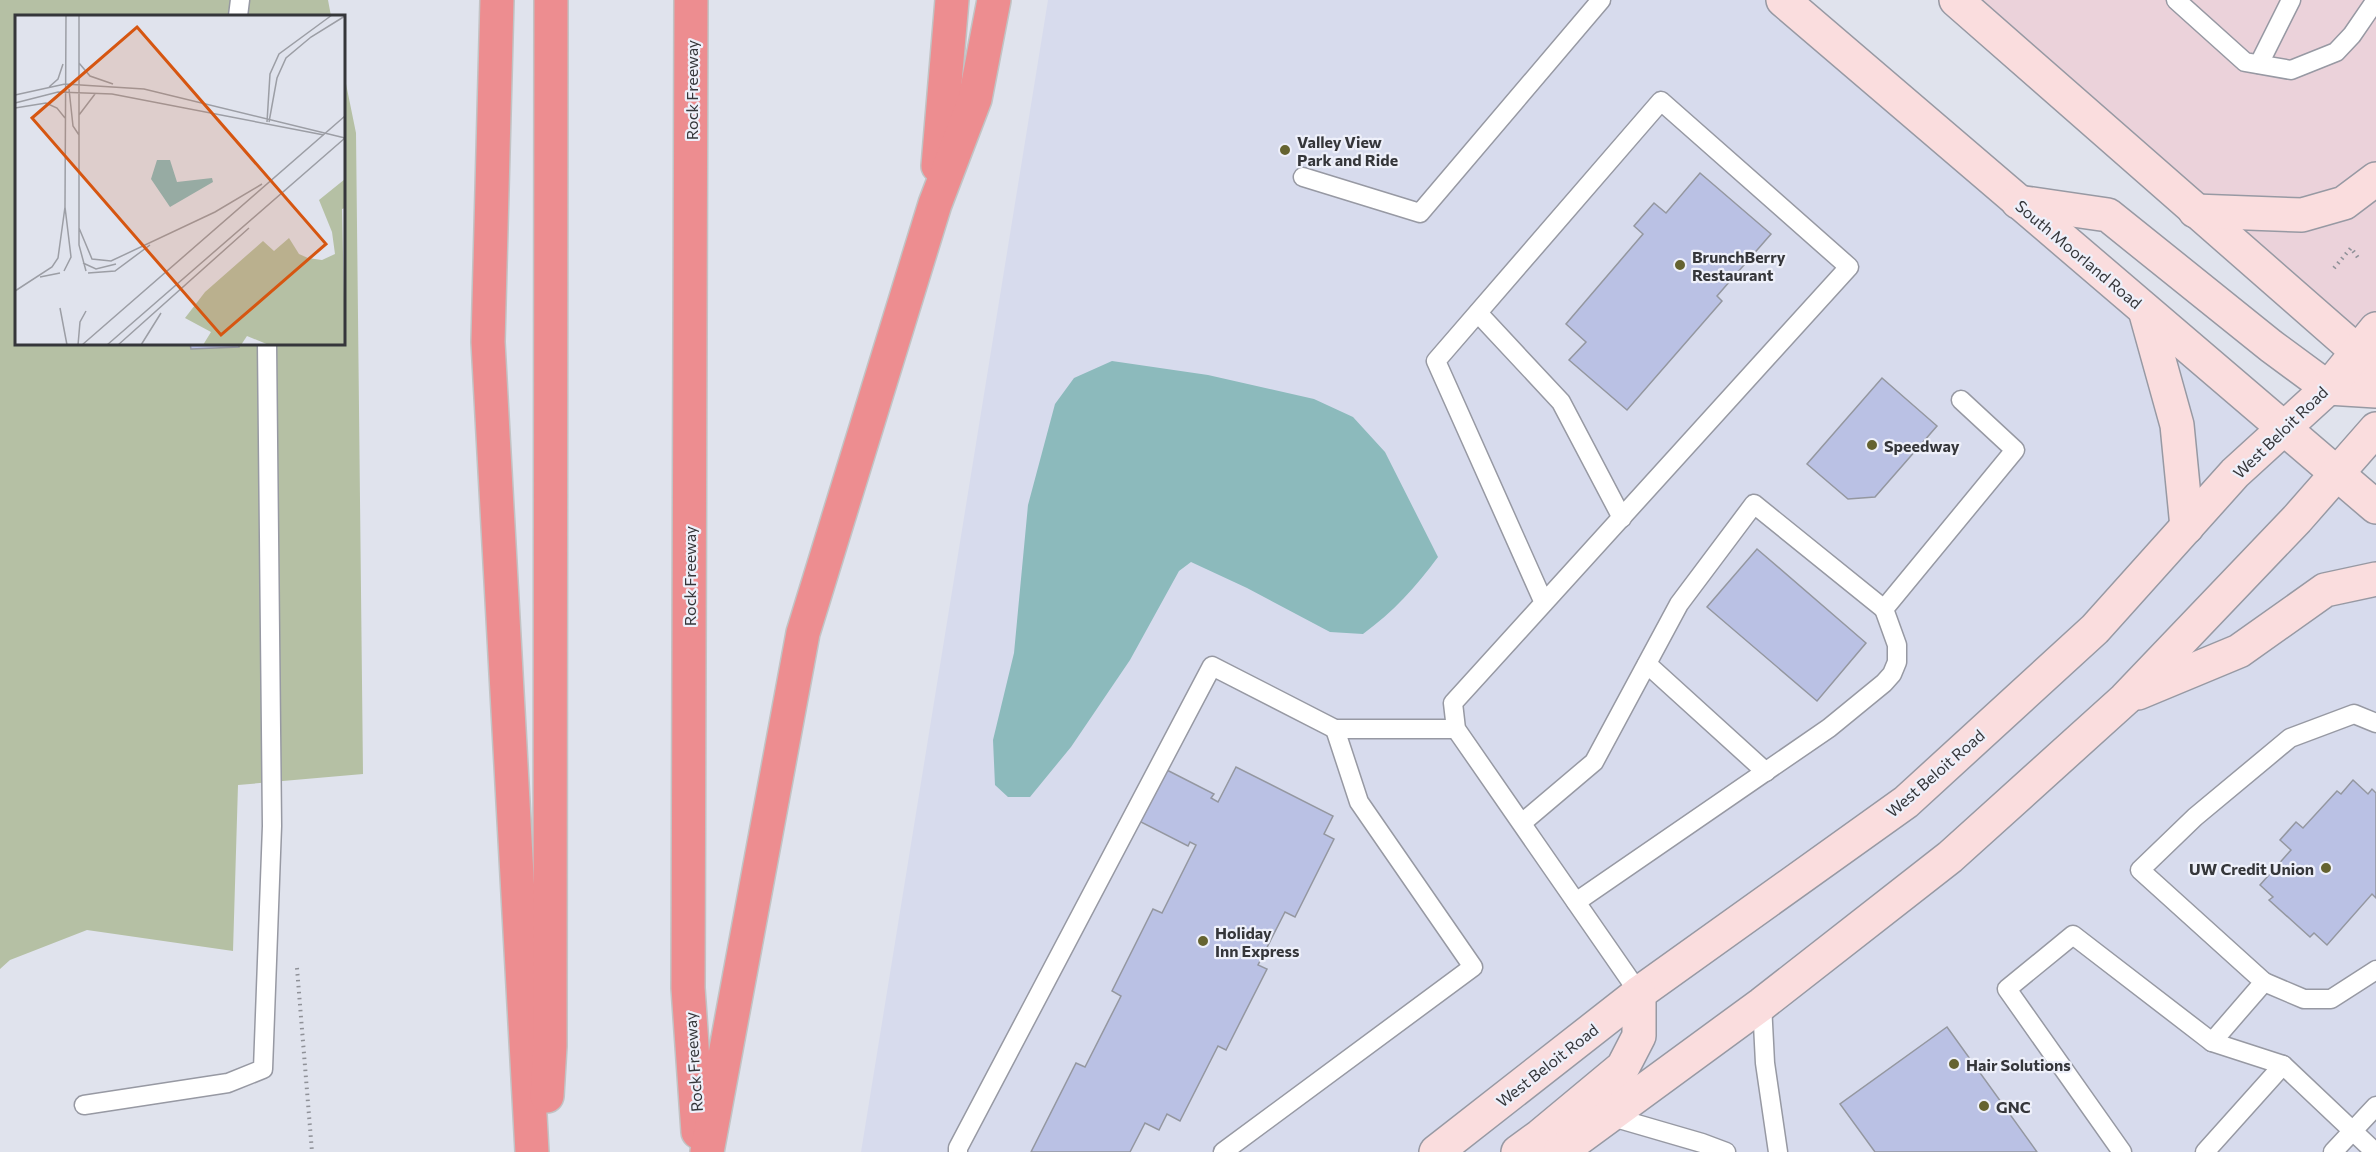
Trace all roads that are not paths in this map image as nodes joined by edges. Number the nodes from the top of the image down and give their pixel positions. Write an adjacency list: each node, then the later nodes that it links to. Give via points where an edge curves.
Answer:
1 (240, 0): 14 (lane)
2 (497, 0): 56 (highway, via 488,342)
3 (551, 0): 57 (highway, via 550,1046)
4 (691, 0): 58 (highway, Rock Freeway, via 688,988)
5 (952, 0): 15 (highway)
6 (957, 0): 15 (highway)
7 (994, 0): 20 (highway, via 975,99)
8 (1601, 0): 17 (lane, via 1420,213)
9 (1783, 0): 19 (main road, South Moorland Road)
10 (1956, 0): 21 (main road)
11 (2176, 0): 16 (lane, via 2245,62)
12 (2291, 0): 16 (lane)
13 (2376, 0): 16 (lane, via 2336,52 2291,70)
14 (238, 15)
15 (949, 35): 20 (highway)
16 (2259, 64)
17 (1303, 177)
18 (2376, 179): 21 (main road, via 2344,203 2302,215)
19 (2018, 202): 22 (main road, South Moorland Road); 26 (main road, via 2108,214)
20 (935, 204): 59 (highway, via 803,633)
21 (2195, 211): 25 (main road)
22 (2145, 310): 30 (main road, South Moorland Road); 34 (main road, via 2177,425)
23 (1478, 313): 33 (lane, via 1562,402); 33 (lane, via 1661,100 1849,267); 36 (lane, via 1436,361)
24 (267, 345): 52 (lane, via 272,826 263,1070 228,1083)
25 (2370, 350): 26 (main road, West Beloit Road)
26 (2328, 388): 27 (main road); 30 (main road, West Beloit Road)
27 (2376, 391)
28 (1961, 400): 37 (lane, via 2015,450)
29 (2376, 429): 31 (main road)
30 (2284, 430): 31 (main road, South Moorland Road); 34 (main road, West Beloit Road, via 2235,473)
31 (2336, 475): 32 (main road, South Moorland Road); 39 (main road)
32 (2376, 507)
33 (1622, 518): 36 (lane)
34 (2187, 527): 48 (main road, West Beloit Road, via 2095,629 1906,802)
35 (2376, 579): 39 (main road, via 2325,590 2239,651)
36 (1544, 603): 42 (lane, via 1453,702)
37 (1884, 609): 38 (lane, via 1754,504 1679,603); 43 (lane, via 1897,645 1898,662 1892,674 1829,728)
38 (1647, 664): 43 (lane); 44 (lane, via 1594,762)
39 (2125, 699): 49 (main road, via 1950,857)
40 (2376, 723): 47 (lane, via 2354,714 2290,738 2195,817 2140,870)
41 (1335, 729): 42 (lane); 60 (lane, via 1212,666); 61 (lane, via 1359,802 1473,967)
42 (1456, 729): 44 (lane)
43 (1766, 772): 45 (lane)
44 (1522, 823): 45 (lane)
45 (1576, 902): 48 (lane)
46 (2376, 970): 47 (lane, via 2331,999 2304,999)
47 (2264, 982): 50 (lane)
48 (1639, 993): 62 (main road, West Beloit Road); 63 (main road, via 1639,1036 1623,1067)
49 (1762, 1004): 54 (main road); 66 (lane, via 1765,1063)
50 (2212, 1042): 51 (lane); 67 (lane, via 2073,935 2007,989)
51 (2283, 1065): 55 (lane); 68 (lane)
52 (84, 1105)
53 (2376, 1106): 55 (lane)
54 (1609, 1116): 64 (main road); 65 (lane)
55 (2352, 1131): 69 (lane); 70 (lane)
56 (532, 1152)
57 (544, 1152)
58 (698, 1152)
59 (707, 1152)
60 (958, 1152)
61 (1223, 1152)
62 (1436, 1152)
63 (1518, 1152)
64 (1560, 1152)
65 (1726, 1152)
66 (1778, 1152)
67 (2122, 1152)
68 (2205, 1152)
69 (2333, 1152)
70 (2375, 1152)

